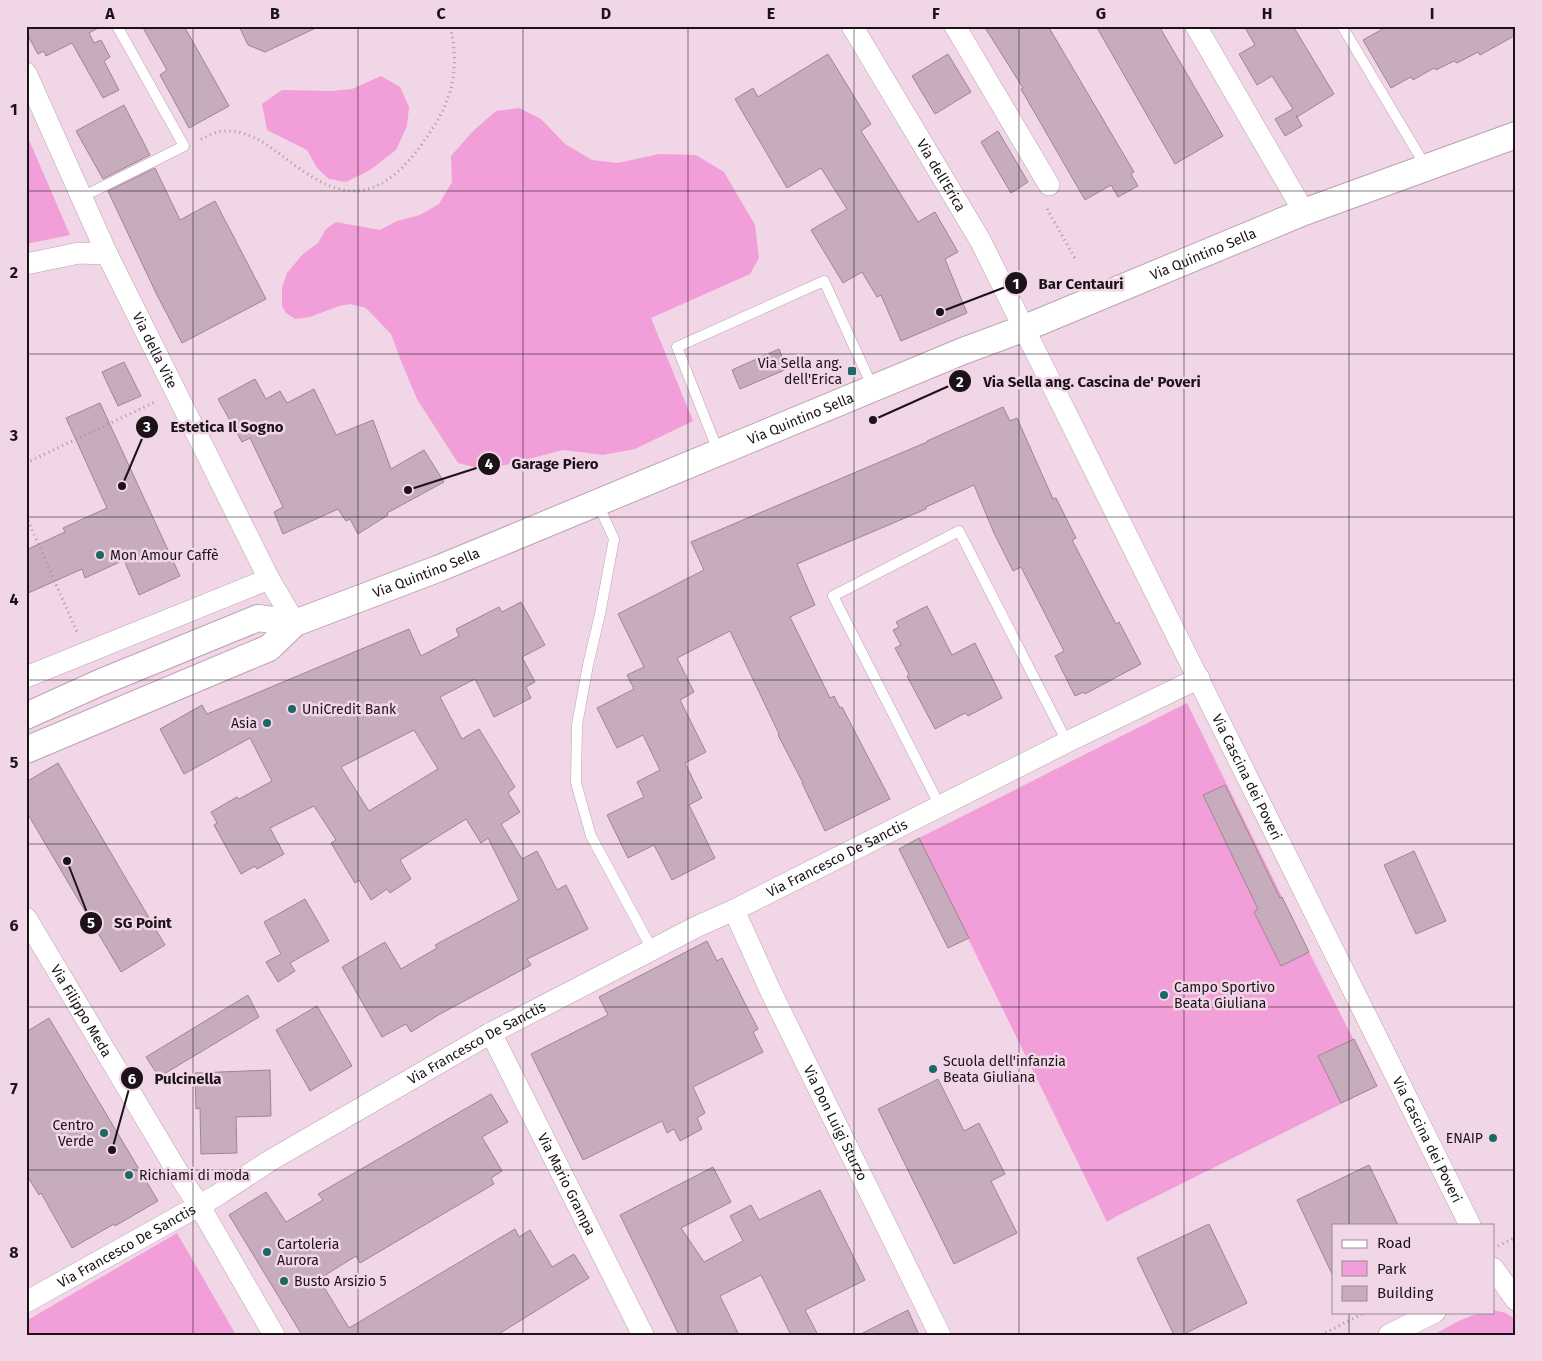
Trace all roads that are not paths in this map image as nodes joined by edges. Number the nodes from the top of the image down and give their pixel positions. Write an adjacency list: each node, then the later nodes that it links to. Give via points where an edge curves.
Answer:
1 (117, 26): 10 (lane, via 184,146)
2 (852, 26): 14 (street, Via dell'Erica, via 980,240)
3 (955, 26): 9 (street)
4 (1196, 26): 11 (street)
5 (1342, 26): 8 (lane)
6 (26, 73): 10 (street, Via della Vite)
7 (1516, 135): 8 (street, Via Quintino Sella)
8 (1426, 167): 11 (street, Via Quintino Sella)
9 (1049, 185)
10 (82, 196): 12 (street, Via della Vite)
11 (1304, 212): 14 (street, Via Quintino Sella)
12 (107, 254): 13 (street, via 79,253); 18 (street, Via della Vite)
13 (26, 264)
14 (1025, 328): 15 (street, Via Quintino Sella); 22 (street, Via Cascina dei Poveri)
15 (873, 388): 16 (street, Via Quintino Sella); 16 (lane, via 824,281 676,347)
16 (718, 453): 17 (street, Via Quintino Sella)
17 (598, 504): 19 (street, Via Quintino Sella); 30 (lane, via 614,539 577,725 576,783 591,836)
18 (269, 579): 19 (street, Via della Vite); 20 (street)
19 (295, 623): 23 (street, Via Quintino Sella, via 258,618); 26 (street, Via Quintino Sella, via 269,648)
20 (86, 652): 21 (street); 23 (street)
21 (26, 677)
22 (1199, 678): 25 (street, Via Francesco De Sanctis); 33 (street, Via Cascina dei Poveri)
23 (99, 683): 24 (street, Via Quintino Sella)
24 (26, 716)
25 (1067, 742): 27 (street, Via Francesco De Sanctis); 27 (lane, via 959,531 833,596)
26 (26, 750)
27 (940, 806): 28 (street, Via Francesco De Sanctis)
28 (734, 910): 30 (street, Via Francesco De Sanctis); 40 (street, Via Don Luigi Sturzo)
29 (26, 918): 32 (street, Via Filippo Meda)
30 (652, 949): 31 (street, Via Francesco De Sanctis)
31 (491, 1033): 32 (street, Via Francesco De Sanctis); 39 (street, Via Mario Grampa)
32 (199, 1205): 36 (street, Via Francesco De Sanctis); 38 (street, Via Filippo Meda)
33 (1470, 1224)
34 (1501, 1277): 35 (street)
35 (1516, 1300)
36 (26, 1302)
37 (1431, 1314): 41 (street)
38 (274, 1335)
39 (643, 1335)
40 (940, 1335)
41 (1389, 1335)

